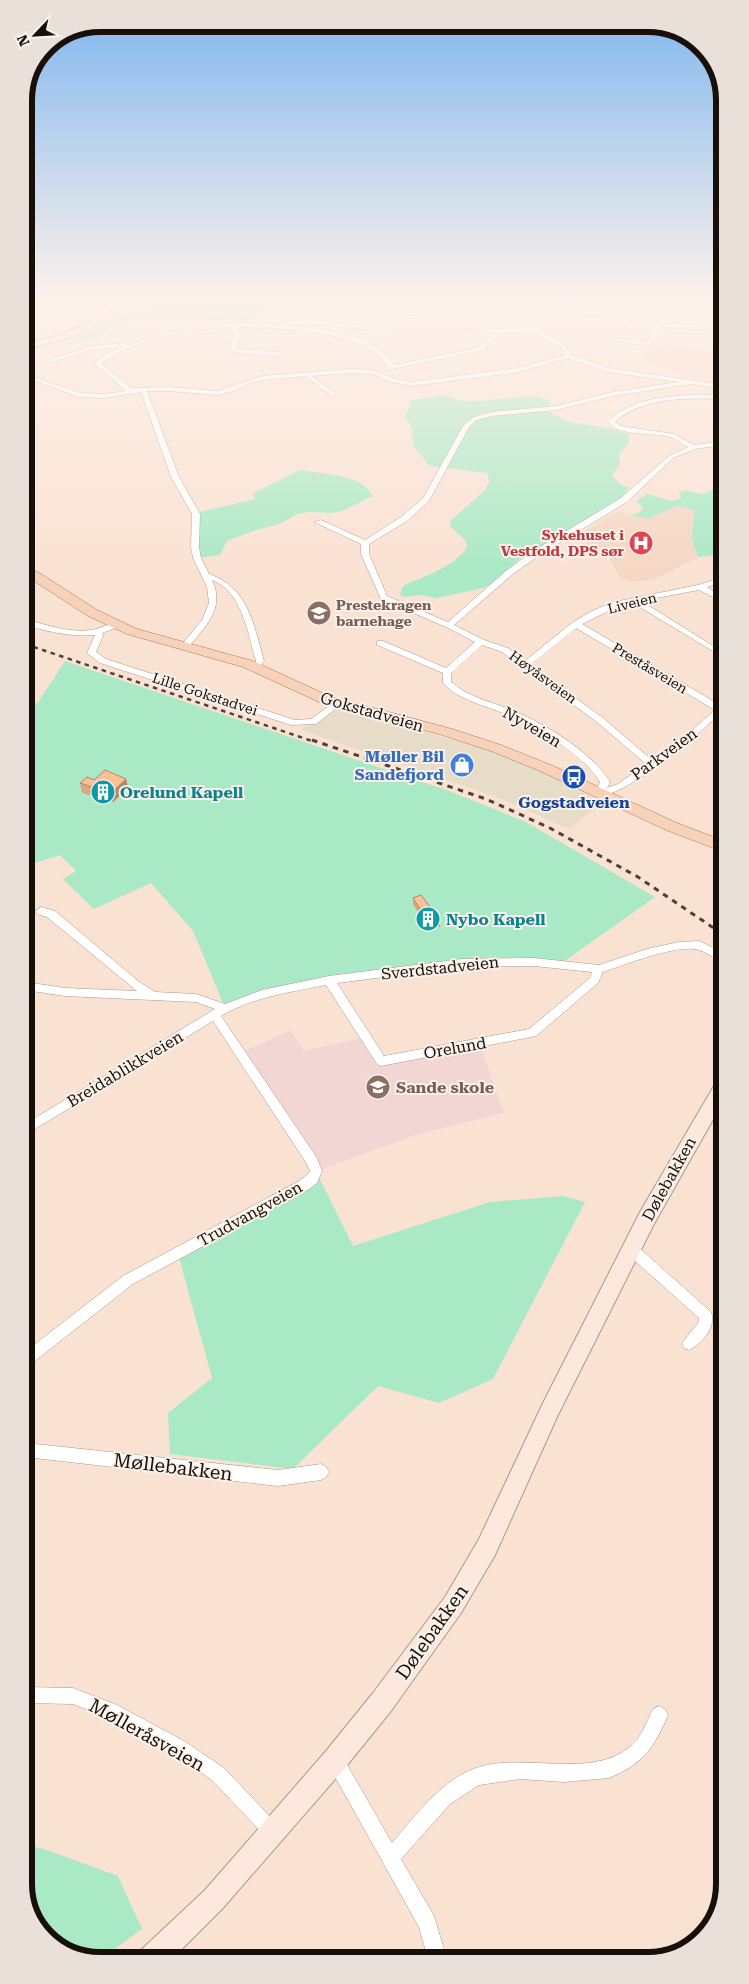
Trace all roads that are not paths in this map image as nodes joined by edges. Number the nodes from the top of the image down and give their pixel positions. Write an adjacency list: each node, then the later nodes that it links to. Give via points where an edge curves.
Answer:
1 (60, 389): 9 (street, via 78,395)
2 (126, 389): 9 (street)
3 (164, 389): 8 (street)
4 (177, 389): 5 (street, via 224,392)
5 (233, 389)
6 (325, 389): 10 (street)
7 (649, 389): 15 (street, via 556,408 507,412 474,419 466,426 426,499 404,520)
8 (144, 391): 9 (street); 17 (street, via 175,477 196,514 195,547)
9 (135, 392)
10 (332, 394)
11 (716, 397): 13 (street, via 669,399 622,412 611,422 620,428 672,435)
12 (716, 444): 13 (street)
13 (693, 447): 25 (street, via 661,464 624,500 510,572)
14 (318, 522): 15 (street)
15 (365, 543): 25 (street, Høyåsveien, via 365,554 384,597)
16 (33, 575): 24 (main road, Gokstadveien)
17 (207, 576): 29 (street, via 212,603 206,621); 32 (street, via 216,577 227,585 243,606 260,662)
18 (716, 581): 19 (street, Liveien)
19 (700, 587): 20 (street); 21 (street, Liveien)
20 (716, 596)
21 (633, 600): 23 (street, Liveien, via 595,613); 30 (street)
22 (33, 623): 26 (street, via 68,632)
23 (576, 624): 31 (street, Liveien); 35 (street, Preståsveien)
24 (115, 625): 26 (street); 29 (main road, Gokstadveien)
25 (449, 625): 27 (street, Høyåsveien)
26 (98, 632): 34 (street, Lille Gokstadvei, via 92,653 103,661 294,722 313,722)
27 (481, 642): 31 (street, Høyåsveien, via 505,650); 33 (street)
28 (380, 643): 33 (street)
29 (184, 647): 32 (main road, Gokstadveien)
30 (716, 651)
31 (526, 664): 37 (street, Høyåsveien)
32 (255, 667): 34 (main road, Gokstadveien, via 304,691)
33 (447, 672): 38 (street, Nyveien, via 446,680 455,689 521,718 592,764 605,782)
34 (339, 703): 38 (main road, Gokstadveien, via 495,748)
35 (716, 706)
36 (716, 714): 37 (street, Parkveien)
37 (651, 764): 38 (street, Parkveien, via 621,786)
38 (600, 794): 39 (main road, Gokstadveien)
39 (716, 844)
40 (41, 910): 45 (street, via 51,914)
41 (716, 954): 42 (street, Sverdstadveien, via 699,945 679,946)
42 (599, 969): 43 (street, Sverdstadveien, via 508,961 462,963); 43 (street, Orelund, via 594,980 532,1033 381,1061)
43 (329, 980): 46 (street, Sverdstadveien, via 262,994)
44 (33, 987): 45 (street)
45 (154, 997): 46 (street, via 196,998)
46 (220, 1011): 48 (street, Breidablikkveien); 51 (street, Trudvangveien, via 316,1171 304,1186 128,1280)
47 (716, 1097): 49 (main road, Dølebakken)
48 (32, 1125)
49 (632, 1249): 50 (street, via 706,1316 706,1326); 56 (main road, Dølebakken, via 550,1410 472,1575 417,1657)
50 (689, 1343)
51 (32, 1354)
52 (32, 1451): 53 (street, Møllebakken, via 278,1478)
53 (321, 1472)
54 (32, 1695): 57 (street, Mølleråsveien, via 72,1696 110,1711 170,1743 218,1774)
55 (659, 1715): 58 (street, via 638,1751 609,1770 564,1773 520,1770 476,1776 444,1798)
56 (335, 1760): 57 (main road, Dølebakken); 58 (street)
57 (274, 1832): 59 (main road, Dølebakken)
58 (390, 1858): 60 (street, via 427,1923)
59 (165, 1951)
60 (436, 1952)

